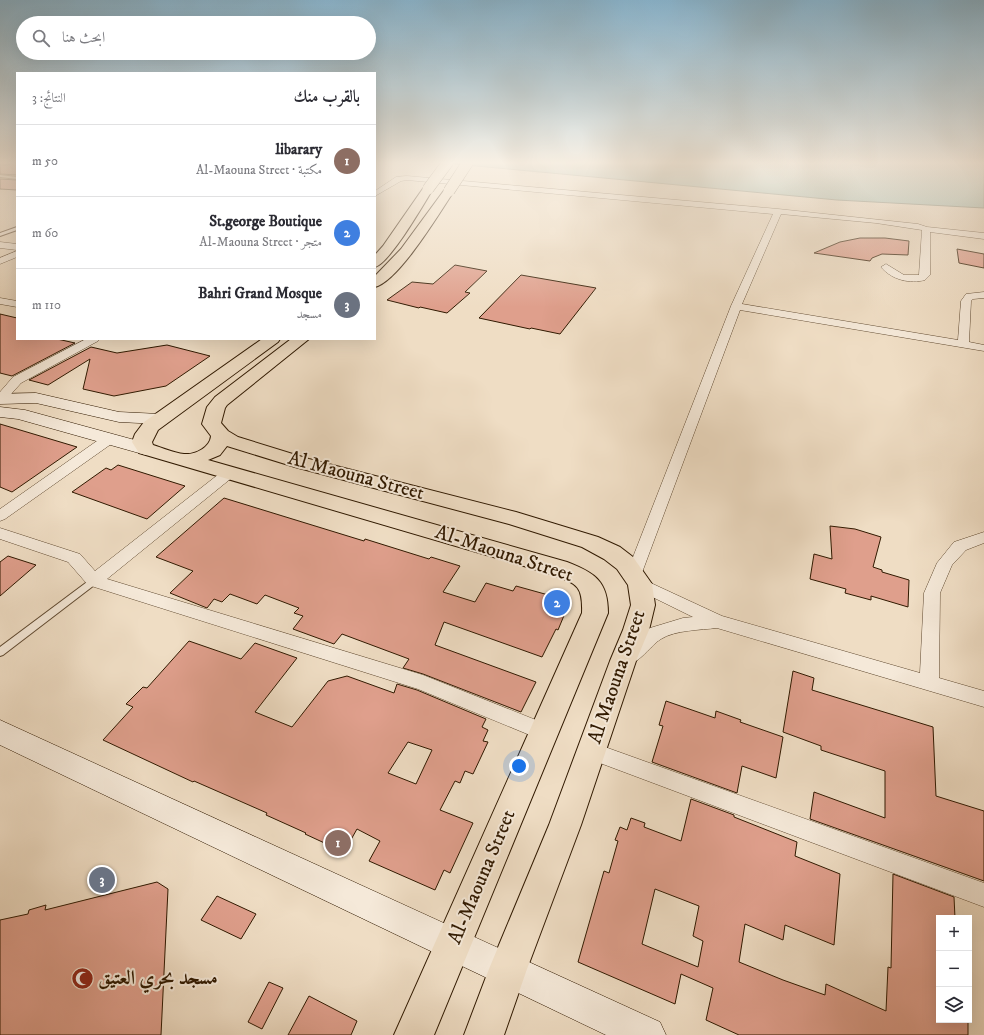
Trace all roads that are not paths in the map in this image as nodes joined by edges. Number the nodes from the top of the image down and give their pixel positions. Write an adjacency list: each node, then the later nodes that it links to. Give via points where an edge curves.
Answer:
1 (414, 210): 13 (highway, bridge)
2 (435, 210): 15 (highway, bridge, via 405,253)
3 (770, 210): 4 (street)
4 (778, 211): 6 (street, via 905,224); 19 (street)
5 (16, 228): 7 (lane)
6 (926, 229): 8 (street); 14 (street, via 925,275 922,278 903,278 894,275)
7 (0, 235)
8 (984, 236)
9 (0, 245): 10 (street)
10 (16, 247)
11 (16, 254): 12 (street)
12 (0, 261)
13 (376, 262)
14 (886, 267)
15 (376, 282)
16 (984, 295): 23 (street, via 970,296 966,301)
17 (0, 301): 18 (street)
18 (16, 304)
19 (736, 306): 23 (street); 36 (street)
20 (92, 340): 25 (street, via 17,380)
21 (271, 340): 27 (highway)
22 (300, 340): 28 (highway, via 216,407 212,424)
23 (963, 344): 24 (street)
24 (984, 348)
25 (0, 399): 27 (street, via 36,398 119,417)
26 (0, 412): 29 (street, via 19,414)
27 (160, 419): 30 (highway, via 145,434 142,442)
28 (221, 435): 31 (highway, via 220,443 211,451 198,458); 36 (highway, Al Maouna Street, via 231,441 302,463 516,519 590,542 625,563)
29 (109, 439): 30 (street); 33 (street)
30 (146, 449): 31 (highway, Al-Maouna Street)
31 (182, 460): 32 (highway, Al-Maouna Street)
32 (229, 473): 37 (street); 44 (highway, Al-Maouna Street, via 418,526 579,576 594,593 595,613)
33 (0, 516)
34 (0, 533): 37 (street, via 74,558)
35 (984, 537): 41 (street, via 960,546 945,563 932,593)
36 (637, 579): 38 (street); 40 (highway, Al Maouna Street, via 643,605)
37 (94, 581): 39 (lane); 44 (street, via 423,683)
38 (717, 621): 40 (street, via 683,625 656,633); 41 (street)
39 (0, 652)
40 (623, 661): 45 (highway, Al Maouna Street)
41 (929, 683): 42 (street)
42 (984, 699)
43 (0, 732): 47 (street)
44 (544, 732): 47 (highway, Al-Maouna Street)
45 (591, 751): 46 (street); 48 (highway, Al Maouna Street, via 565,825)
46 (984, 895)
47 (454, 944): 48 (street); 49 (highway, Al-Maouna Street)
48 (508, 969): 50 (highway, Al Maouna Street); 51 (street)
49 (414, 1035)
50 (484, 1035)
51 (647, 1035)

